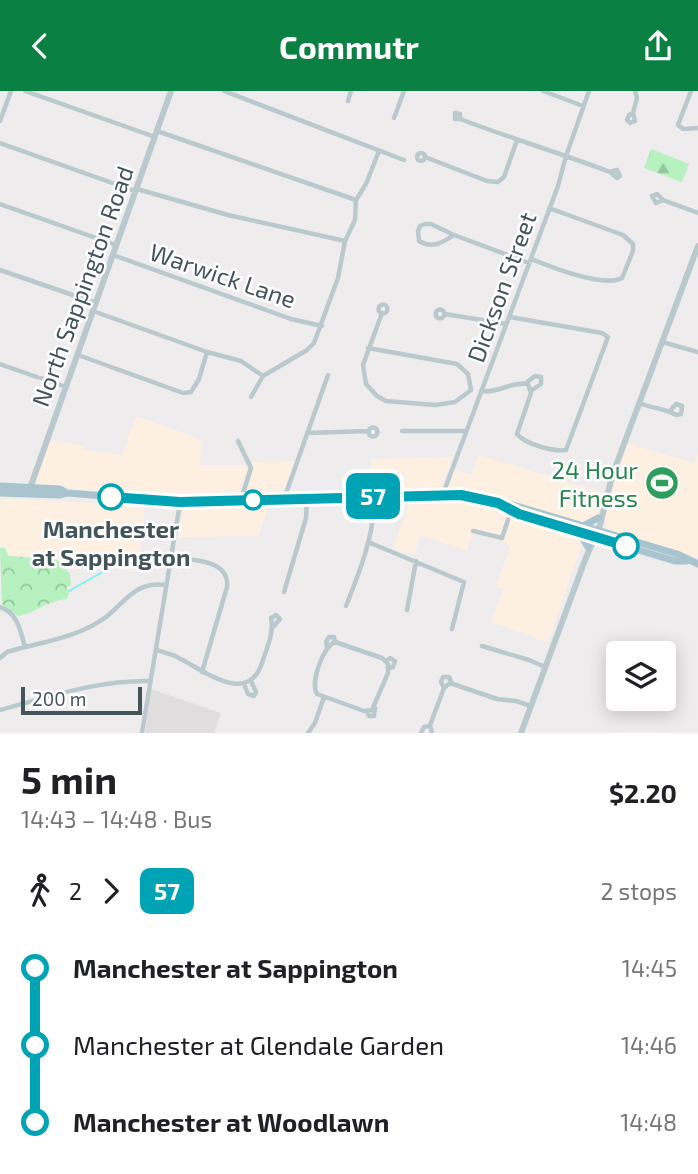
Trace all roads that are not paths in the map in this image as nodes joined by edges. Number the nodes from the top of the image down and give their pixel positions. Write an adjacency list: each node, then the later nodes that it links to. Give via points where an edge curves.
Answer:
1 (11, 91): 16 (street)
2 (25, 91): 18 (street)
3 (171, 91): 18 (street, North Sappington Road)
4 (224, 91): 21 (street)
5 (351, 91): 11 (street)
6 (404, 91): 14 (street)
7 (543, 91): 12 (street)
8 (589, 91): 12 (street, Dickson Street)
9 (635, 91): 13 (street)
10 (691, 91): 17 (street, via 678,125)
11 (348, 101)
12 (583, 106): 22 (street, Dickson Street)
13 (633, 113)
14 (394, 118)
15 (460, 118): 19 (street)
16 (0, 121)
17 (698, 128)
18 (156, 134): 26 (street, North Sappington Road); 27 (street)
19 (517, 140): 22 (street); 23 (street, via 498,182)
20 (0, 143): 26 (street)
21 (379, 151): 24 (street); 27 (street)
22 (566, 156): 25 (street); 30 (street, Dickson Street)
23 (425, 157)
24 (404, 160)
25 (610, 172)
26 (137, 190): 33 (street); 34 (street, North Sappington Road)
27 (356, 200): 33 (street, via 355,220)
28 (663, 200): 31 (street)
29 (0, 204): 34 (street)
30 (549, 208): 37 (street, Dickson Street); 37 (street, via 623,235 633,244 633,251 622,278 612,281)
31 (698, 213)
32 (454, 235): 32 (street, via 430,246 417,237 420,226 431,224); 37 (street)
33 (345, 241): 44 (street)
34 (116, 245): 36 (street, North Sappington Road)
35 (698, 246): 45 (street)
36 (113, 255): 39 (street, North Sappington Road); 44 (street, Warwick Lane)
37 (530, 261): 42 (street, Dickson Street)
38 (0, 270): 39 (street)
39 (94, 307): 47 (street); 49 (street, North Sappington Road)
40 (382, 313): 46 (street)
41 (445, 314): 43 (street)
42 (509, 317): 43 (street, Dickson Street); 56 (street, via 608,337 565,451 522,440 517,434)
43 (506, 324): 57 (street, Dickson Street)
44 (322, 326): 52 (street, via 311,348)
45 (662, 342): 48 (street); 59 (street)
46 (368, 348): 55 (street, via 457,363 468,374); 55 (street, via 363,365 366,384 386,401 445,404)
47 (207, 352): 49 (street, via 195,386 183,393); 52 (street, via 241,361)
48 (698, 352)
49 (78, 354): 54 (street, North Sappington Road)
50 (0, 364): 54 (street)
51 (328, 375): 64 (street)
52 (263, 376): 58 (street)
53 (525, 383): 56 (street); 56 (street, via 541,377 541,384); 57 (street)
54 (66, 387): 67 (street, North Sappington Road)
55 (471, 390): 57 (street)
56 (531, 391)
57 (481, 392): 63 (street, Dickson Street)
58 (251, 397)
59 (639, 403): 60 (street); 77 (street)
60 (670, 411)
61 (368, 431): 64 (street)
62 (402, 431): 63 (street)
63 (466, 431): 69 (street, Dickson Street)
64 (307, 433): 72 (street)
65 (238, 441): 73 (street, via 251,468)
66 (0, 487): 67 (main road)
67 (29, 490): 68 (main road); 74 (main road)
68 (0, 493)
69 (443, 494): 70 (main road); 75 (main road)
70 (375, 496): 71 (main road); 82 (street)
71 (306, 498): 72 (main road); 88 (street, via 306,518)
72 (284, 499): 73 (main road)
73 (241, 500): 74 (main road)
74 (180, 502): 84 (street)
75 (498, 503): 76 (main road); 78 (main road)
76 (511, 511): 78 (main road); 79 (street, via 502,538)
77 (600, 519): 78 (main road); 80 (street); 81 (main road)
78 (580, 529): 80 (main road); 83 (main road)
79 (473, 531)
80 (595, 533): 81 (main road); 83 (street)
81 (609, 538): 83 (main road); 86 (main road, via 677,554)
82 (368, 542): 85 (street); 89 (street)
83 (589, 548): 98 (street)
84 (171, 557): 87 (street); 99 (street, via 215,564 227,577)
85 (416, 561): 91 (street); 93 (street, via 464,582)
86 (694, 563)
87 (166, 585): 94 (street, via 138,589 104,618 76,633); 96 (street)
88 (284, 592)
89 (346, 606)
90 (0, 607): 94 (street, via 18,621)
91 (407, 610)
92 (274, 626): 101 (street, via 260,671)
93 (452, 629)
94 (25, 646): 97 (street)
95 (482, 646): 98 (street)
96 (156, 650): 99 (street, via 176,656); 100 (street)
97 (0, 658)
98 (545, 667): 104 (street)
99 (202, 673): 102 (street)
100 (149, 681): 105 (street, via 97,685); 107 (street)
101 (251, 681): 102 (street); 102 (street, via 254,697)
102 (244, 684)
103 (324, 697): 103 (street, via 367,711 375,707 388,664 331,644 314,684 317,694); 108 (street)
104 (531, 706): 106 (street, via 452,684 444,688); 111 (street)
105 (0, 710)
106 (429, 726): 109 (street); 110 (street)
107 (142, 733)
108 (308, 733)
109 (421, 733)
110 (432, 733)
111 (521, 733)

